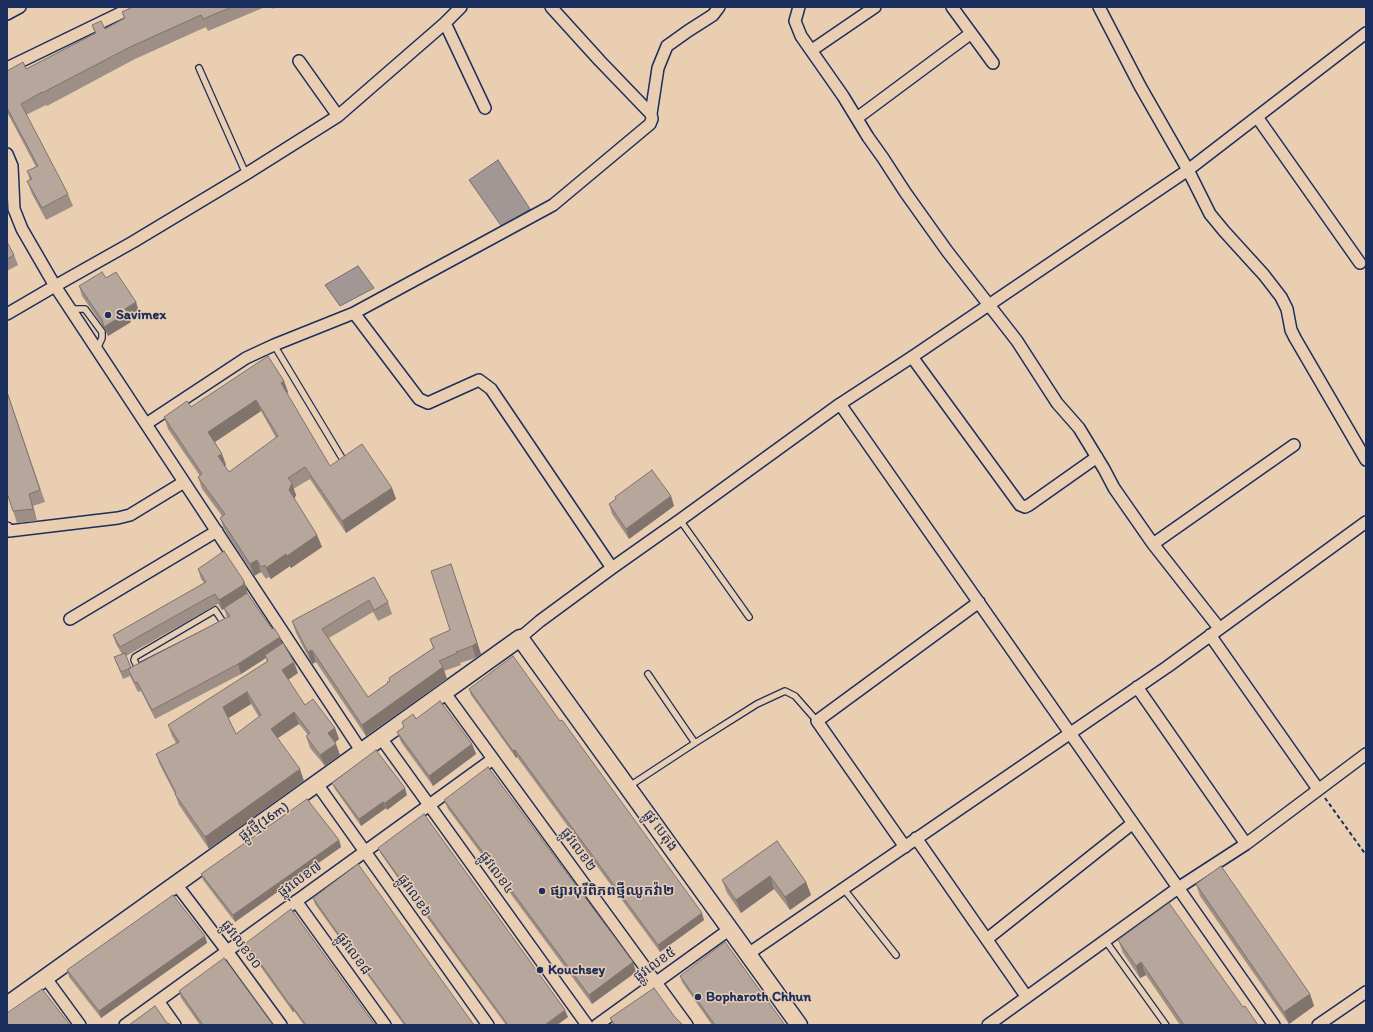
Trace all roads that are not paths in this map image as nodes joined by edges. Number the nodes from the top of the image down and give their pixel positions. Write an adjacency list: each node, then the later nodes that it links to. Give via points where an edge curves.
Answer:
1 (20, 7): 10 (street)
2 (133, 7): 17 (street)
3 (551, 7): 20 (street)
4 (719, 7): 20 (street, via 713,15 667,46 658,68)
5 (800, 7): 14 (street, via 795,21 796,27)
6 (875, 7): 14 (street)
7 (952, 7): 13 (street)
8 (1099, 7): 25 (street)
9 (457, 8): 11 (street)
10 (7, 14)
11 (445, 23): 19 (street); 21 (street)
12 (1366, 33): 22 (street)
13 (970, 34): 16 (street); 23 (street)
14 (812, 50): 23 (street)
15 (299, 61): 21 (street)
16 (992, 63)
17 (7, 68)
18 (199, 68): 26 (lane)
19 (485, 108)
20 (651, 114): 31 (street, via 650,124 553,205)
21 (338, 116): 26 (street)
22 (1257, 117): 25 (street); 28 (street)
23 (857, 118): 30 (street, via 905,192)
24 (7, 154): 27 (street, via 12,166)
25 (1188, 170): 30 (street); 40 (street, via 1210,214 1281,297 1295,338)
26 (246, 174): 29 (street)
27 (11, 207): 29 (street)
28 (1360, 263)
29 (55, 286): 32 (street); 36 (street)
30 (988, 305): 34 (street); 38 (street, via 1017,341 1057,403 1079,428)
31 (354, 313): 33 (street); 47 (street, via 419,399 428,403 478,380 491,389)
32 (7, 314)
33 (274, 345): 36 (street, via 246,358); 39 (lane)
34 (912, 357): 35 (street); 38 (street, via 1020,505 1029,505)
35 (840, 404): 42 (street); 48 (street)
36 (146, 424): 41 (street)
37 (1294, 445): 46 (street)
38 (1097, 457): 46 (street, via 1114,488)
39 (342, 458)
40 (1366, 460)
41 (184, 482): 44 (street, via 130,515); 45 (street)
42 (680, 520): 47 (street); 51 (lane)
43 (1365, 524): 53 (street)
44 (8, 530)
45 (217, 531): 52 (street); 62 (street, via 254,595)
46 (1153, 544): 53 (street)
47 (612, 568): 54 (street)
48 (979, 602): 58 (street); 59 (street)
49 (226, 613): 50 (lane)
50 (220, 617): 50 (lane, via 222,624 137,666 135,657 215,610)
51 (749, 617)
52 (70, 619)
53 (1215, 632): 56 (street); 67 (street)
54 (520, 638): 57 (street, ផ្លូវថ្មី(16m)); 66 (street, ផ្លូវ បេតុង)
55 (648, 674): 61 (lane)
56 (1137, 687): 59 (street); 71 (street)
57 (445, 693): 60 (street, ផ្លូវថ្មី(16m)); 64 (street, ផ្លូវលេខ២)
58 (817, 721): 61 (lane, via 795,696 785,691 757,704); 72 (street)
59 (1070, 733): 69 (street); 70 (street)
60 (381, 738): 62 (street, ផ្លូវថ្មី(16m)); 68 (street, ផ្លូវលេខ៤)
61 (695, 742): 66 (lane)
62 (362, 752): 65 (street, ផ្លូវថ្មី(16m))
63 (1366, 754): 67 (street)
64 (493, 759): 68 (street, ផ្លុវលេខ៧); 85 (street, ផ្លូវលេខ២)
65 (317, 784): 73 (street, ផ្លូវលេខ៦); 74 (street, ផ្លូវថ្មី(16m))
66 (628, 788): 78 (street, ផ្លូវ បេតុង)
67 (1318, 789): 71 (street)
68 (430, 805): 73 (street, ផ្លុវលេខ៧); 96 (street, ផ្លូវលេខ៤)
69 (1133, 823): 76 (street); 79 (street)
70 (916, 838): 72 (street); 79 (street)
71 (1246, 844): 76 (street)
72 (905, 847): 75 (street)
73 (365, 852): 77 (street, ផ្លុវលេខ៧); 95 (street, ផ្លូវលេខ៦)
74 (176, 884): 81 (street, ផ្លូវលេខ១០); 84 (street, ផ្លូវថ្មី(16m))
75 (844, 888): 82 (street); 83 (lane)
76 (1178, 888): 80 (street); 102 (street)
77 (296, 901): 81 (street, ផ្លុវលេខ៧); 94 (street, ផ្លូវលេខ៨)
78 (730, 930): 82 (street, ផ្លូវ បេតុង); 85 (street, ផ្លូវលេខ៥)
79 (987, 939): 87 (street)
80 (1105, 940): 87 (street); 101 (lane)
81 (227, 951): 88 (street, ផ្លុវលេខ៧); 93 (street, ផ្លូវលេខ១០)
82 (748, 954): 99 (street, ផ្លូវ បេតុង)
83 (896, 955)
84 (45, 977): 89 (street, ផ្លូវថ្មី(16m)); 90 (street)
85 (656, 983): 97 (street, ផ្លូវលេខ៥); 98 (street, ផ្លូវលេខ២)
86 (1366, 992): 103 (street)
87 (1026, 996): 100 (street)
88 (158, 1001): 91 (street, ផ្លុវលេខ៧); 92 (street)
89 (7, 1005)
90 (80, 1025)
91 (125, 1025)
92 (175, 1025)
93 (281, 1025)
94 (385, 1025)
95 (488, 1025)
96 (587, 1025)
97 (596, 1025)
98 (687, 1025)
99 (799, 1025)
100 (988, 1025)
101 (1166, 1025)
102 (1274, 1025)
103 (1318, 1025)

